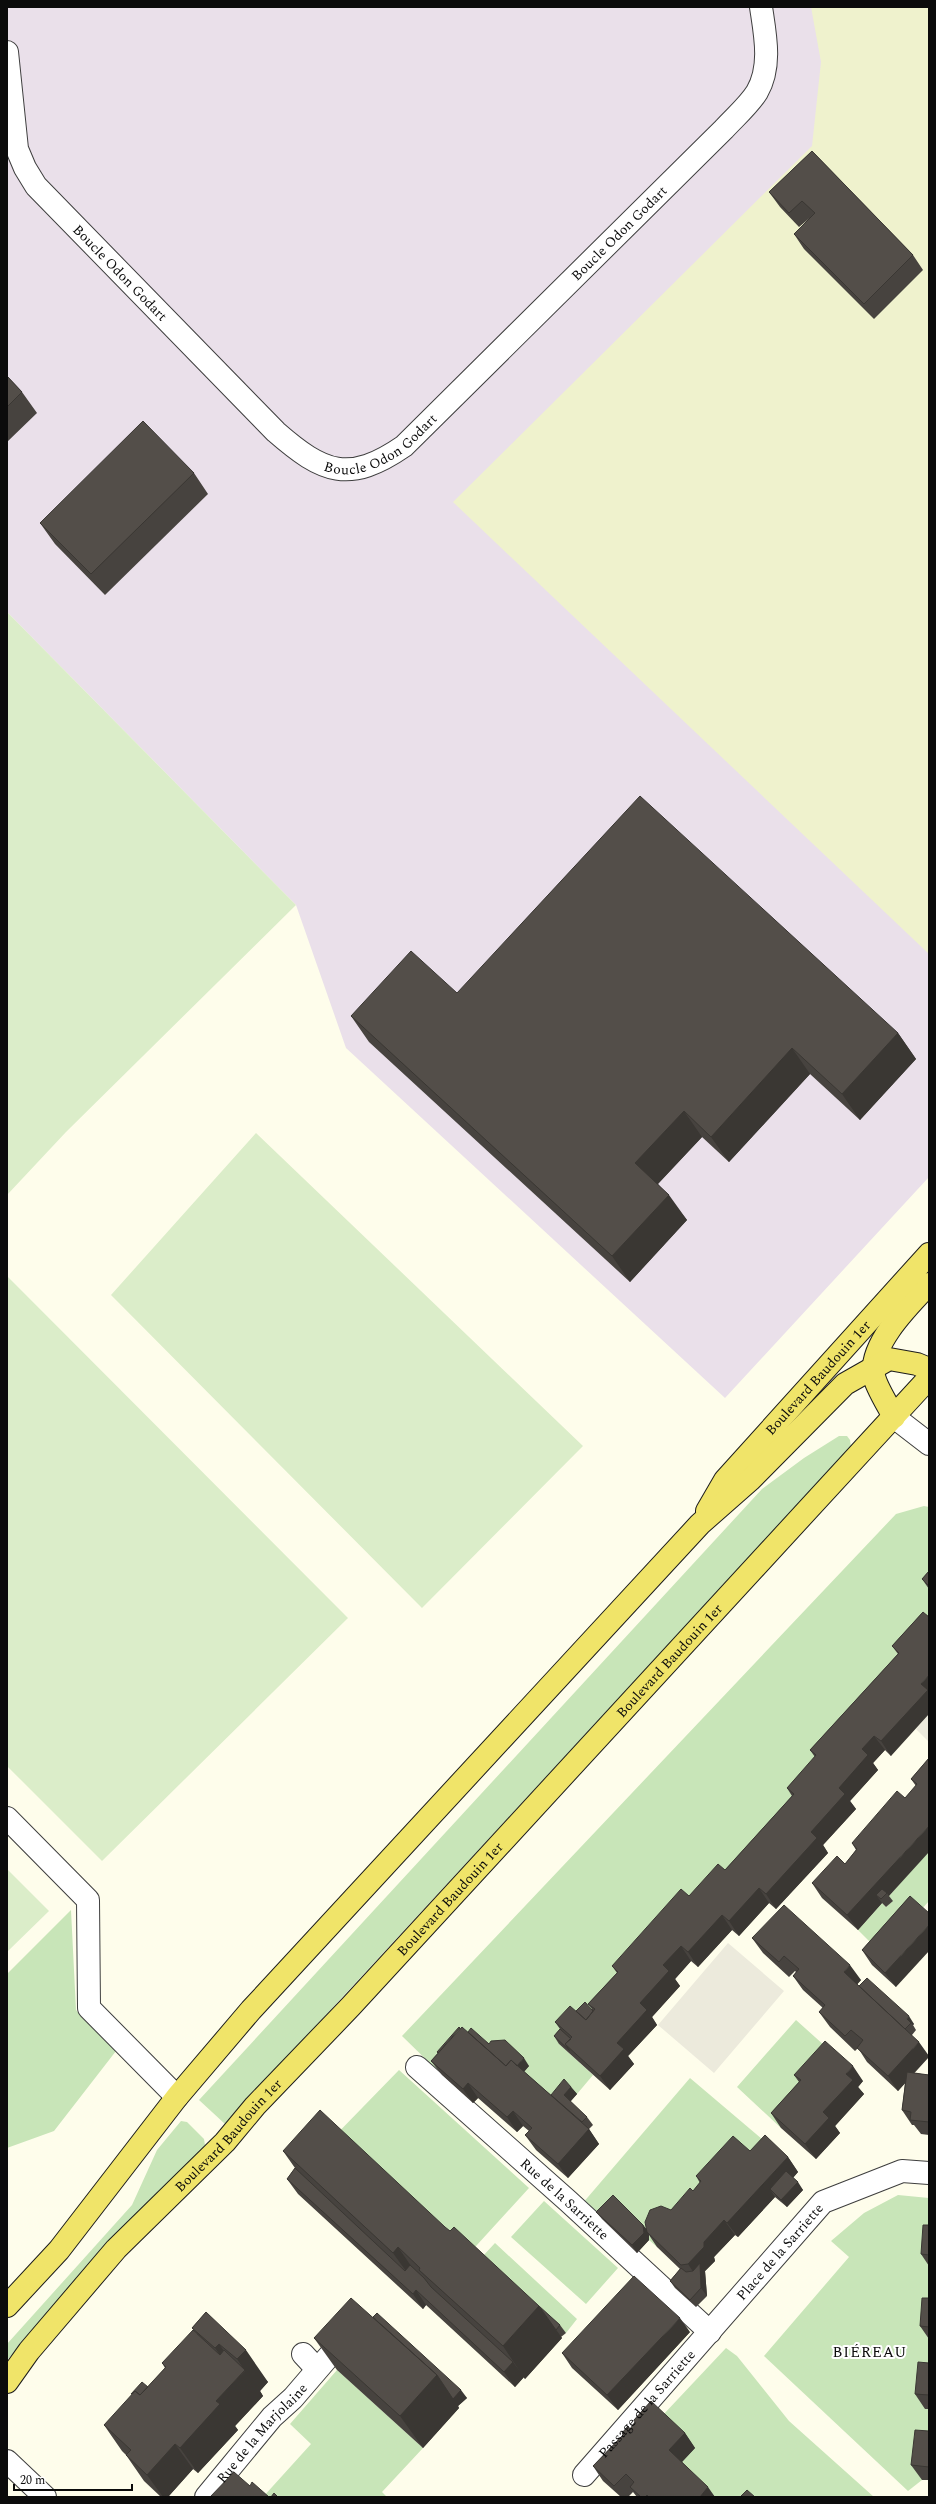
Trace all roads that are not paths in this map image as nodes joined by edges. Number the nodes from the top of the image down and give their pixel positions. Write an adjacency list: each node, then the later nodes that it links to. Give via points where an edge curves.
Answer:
1 (761, 7): 2 (street, Boucle Odon Godart, via 767,46 763,76 757,92 724,129 404,446 386,458 352,470 323,466 300,453 276,432 36,186 24,168 17,149)
2 (7, 52)
3 (929, 1254): 10 (main road, Boulevard Baudouin 1er, via 725,1480)
4 (929, 1284): 5 (main road, Boulevard Baudouin 1er, via 901,1315 878,1349)
5 (876, 1366): 6 (main road, Boulevard Baudouin 1er, via 889,1359); 8 (main road, Boulevard Baudouin 1er, via 874,1376); 10 (main road, Boulevard Baudouin 1er, via 845,1384 750,1480)
6 (929, 1369)
7 (929, 1378): 8 (main road, Boulevard Baudouin 1er)
8 (894, 1417): 9 (street); 18 (main road, Boulevard Baudouin 1er, via 351,2006 254,2106 225,2142 116,2249 29,2351)
9 (929, 1444)
10 (700, 1524): 13 (main road, Boulevard Baudouin 1er, via 256,2005)
11 (7, 1818): 13 (street, via 88,1900 89,2008)
12 (417, 2067): 17 (street, Rue de la Sarriette)
13 (177, 2097): 15 (main road, Boulevard Baudouin 1er, via 59,2250)
14 (929, 2174): 17 (street, Place de la Sarriette, via 902,2171 823,2202)
15 (7, 2306)
16 (360, 2320): 22 (street, Rue de la Marjolaine, via 310,2361 293,2398 272,2416)
17 (710, 2332): 20 (street, Passage de la Sarriette)
18 (7, 2382)
19 (7, 2462): 21 (street)
20 (584, 2475)
21 (45, 2497)
22 (206, 2497)

